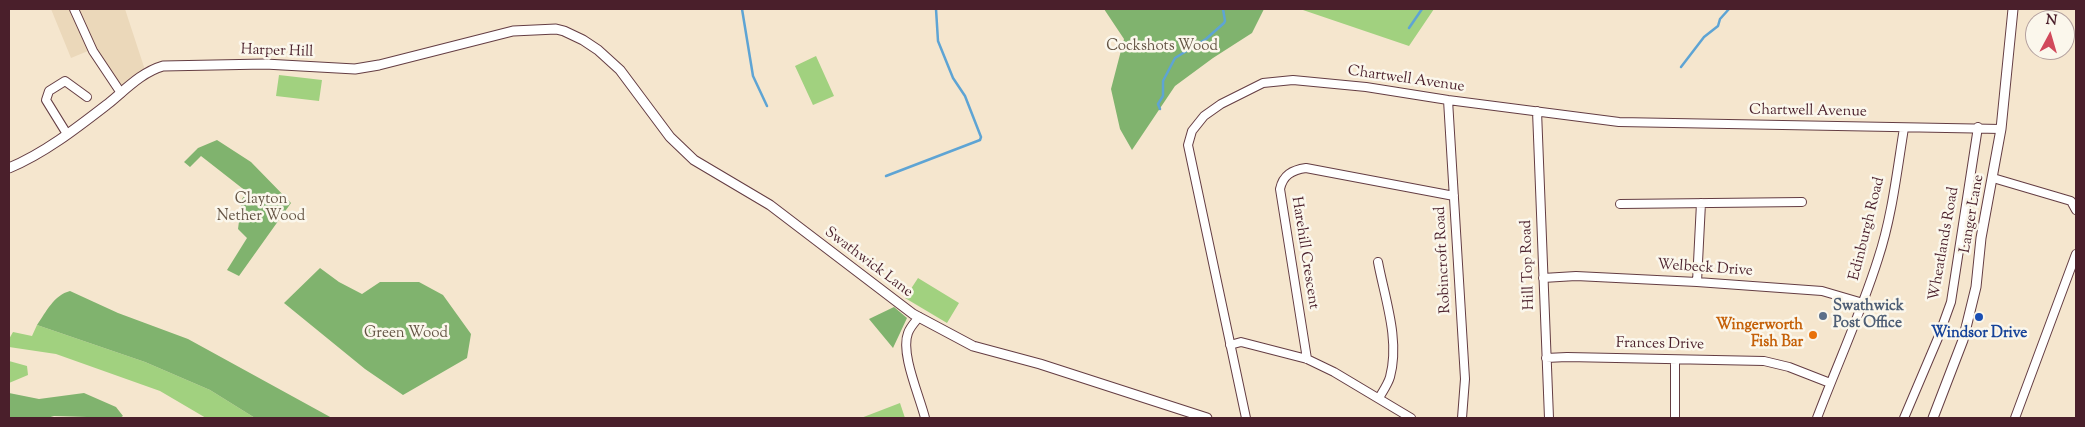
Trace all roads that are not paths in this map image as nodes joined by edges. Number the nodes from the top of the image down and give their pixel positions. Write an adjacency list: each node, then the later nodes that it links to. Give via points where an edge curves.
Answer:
1 (74, 9): 4 (street, via 93,51)
2 (2013, 9): 10 (street, Langer Lane)
3 (571, 34): 4 (street, Harper Hill, via 556,29 513,31 355,69 265,64 163,66 148,72); 24 (street, Swathwick Lane, via 598,50 620,70 670,136 694,160 770,205)
4 (121, 93): 11 (street, Harper Hill)
5 (87, 97): 11 (street, via 65,81 49,91 46,100)
6 (1448, 100): 7 (street, Chartwell Avenue); 14 (street, Robincroft Road); 25 (street, Chartwell Avenue, via 1366,87 1276,80 1244,91 1204,116 1192,131 1188,145)
7 (1537, 111): 9 (street, Chartwell Avenue, via 1619,122); 21 (street, Hill Top Road)
8 (1978, 127): 9 (street, Chartwell Avenue); 10 (street, Chartwell Avenue); 39 (street, Wheatlands Road, via 1951,302)
9 (1904, 128): 23 (street, Edinburgh Road, via 1879,256)
10 (2001, 129): 13 (street, Langer Lane)
11 (67, 134): 12 (street, Harper Hill)
12 (9, 168)
13 (1993, 178): 18 (street, via 2071,201); 40 (street, Langer Lane, via 1981,238 1976,287 1963,340)
14 (1454, 196): 27 (street, Harehill Crescent, via 1306,168 1295,169 1282,180 1280,189); 35 (street, Robincroft Road, via 1465,379)
15 (1802, 202): 16 (street)
16 (1701, 203): 17 (street); 22 (street)
17 (1620, 204)
18 (2076, 210)
19 (2076, 254): 41 (street)
20 (1378, 262): 30 (street, via 1394,344 1389,379)
21 (1543, 278): 22 (street, Welbeck Drive, via 1576,276); 26 (street, Hill Top Road)
22 (1697, 282): 23 (street, Welbeck Drive, via 1822,291)
23 (1863, 303): 29 (street, Edinburgh Road)
24 (920, 317): 31 (street, via 907,335 906,345 908,364); 32 (street, Swathwick Lane, via 973,346)
25 (1230, 345): 27 (street, via 1241,342); 33 (street, Chartwell Avenue)
26 (1546, 358): 28 (street, Frances Drive); 36 (street, Hill Top Road)
27 (1307, 359): 30 (street)
28 (1675, 360): 29 (street, Frances Drive, via 1764,362 1789,366); 37 (street)
29 (1830, 383): 38 (street, Edinburgh Road)
30 (1380, 398): 34 (street)
31 (925, 418)
32 (1207, 418)
33 (1246, 418)
34 (1411, 418)
35 (1462, 418)
36 (1549, 418)
37 (1676, 418)
38 (1817, 418)
39 (1904, 418)
40 (1933, 418)
41 (2015, 418)

